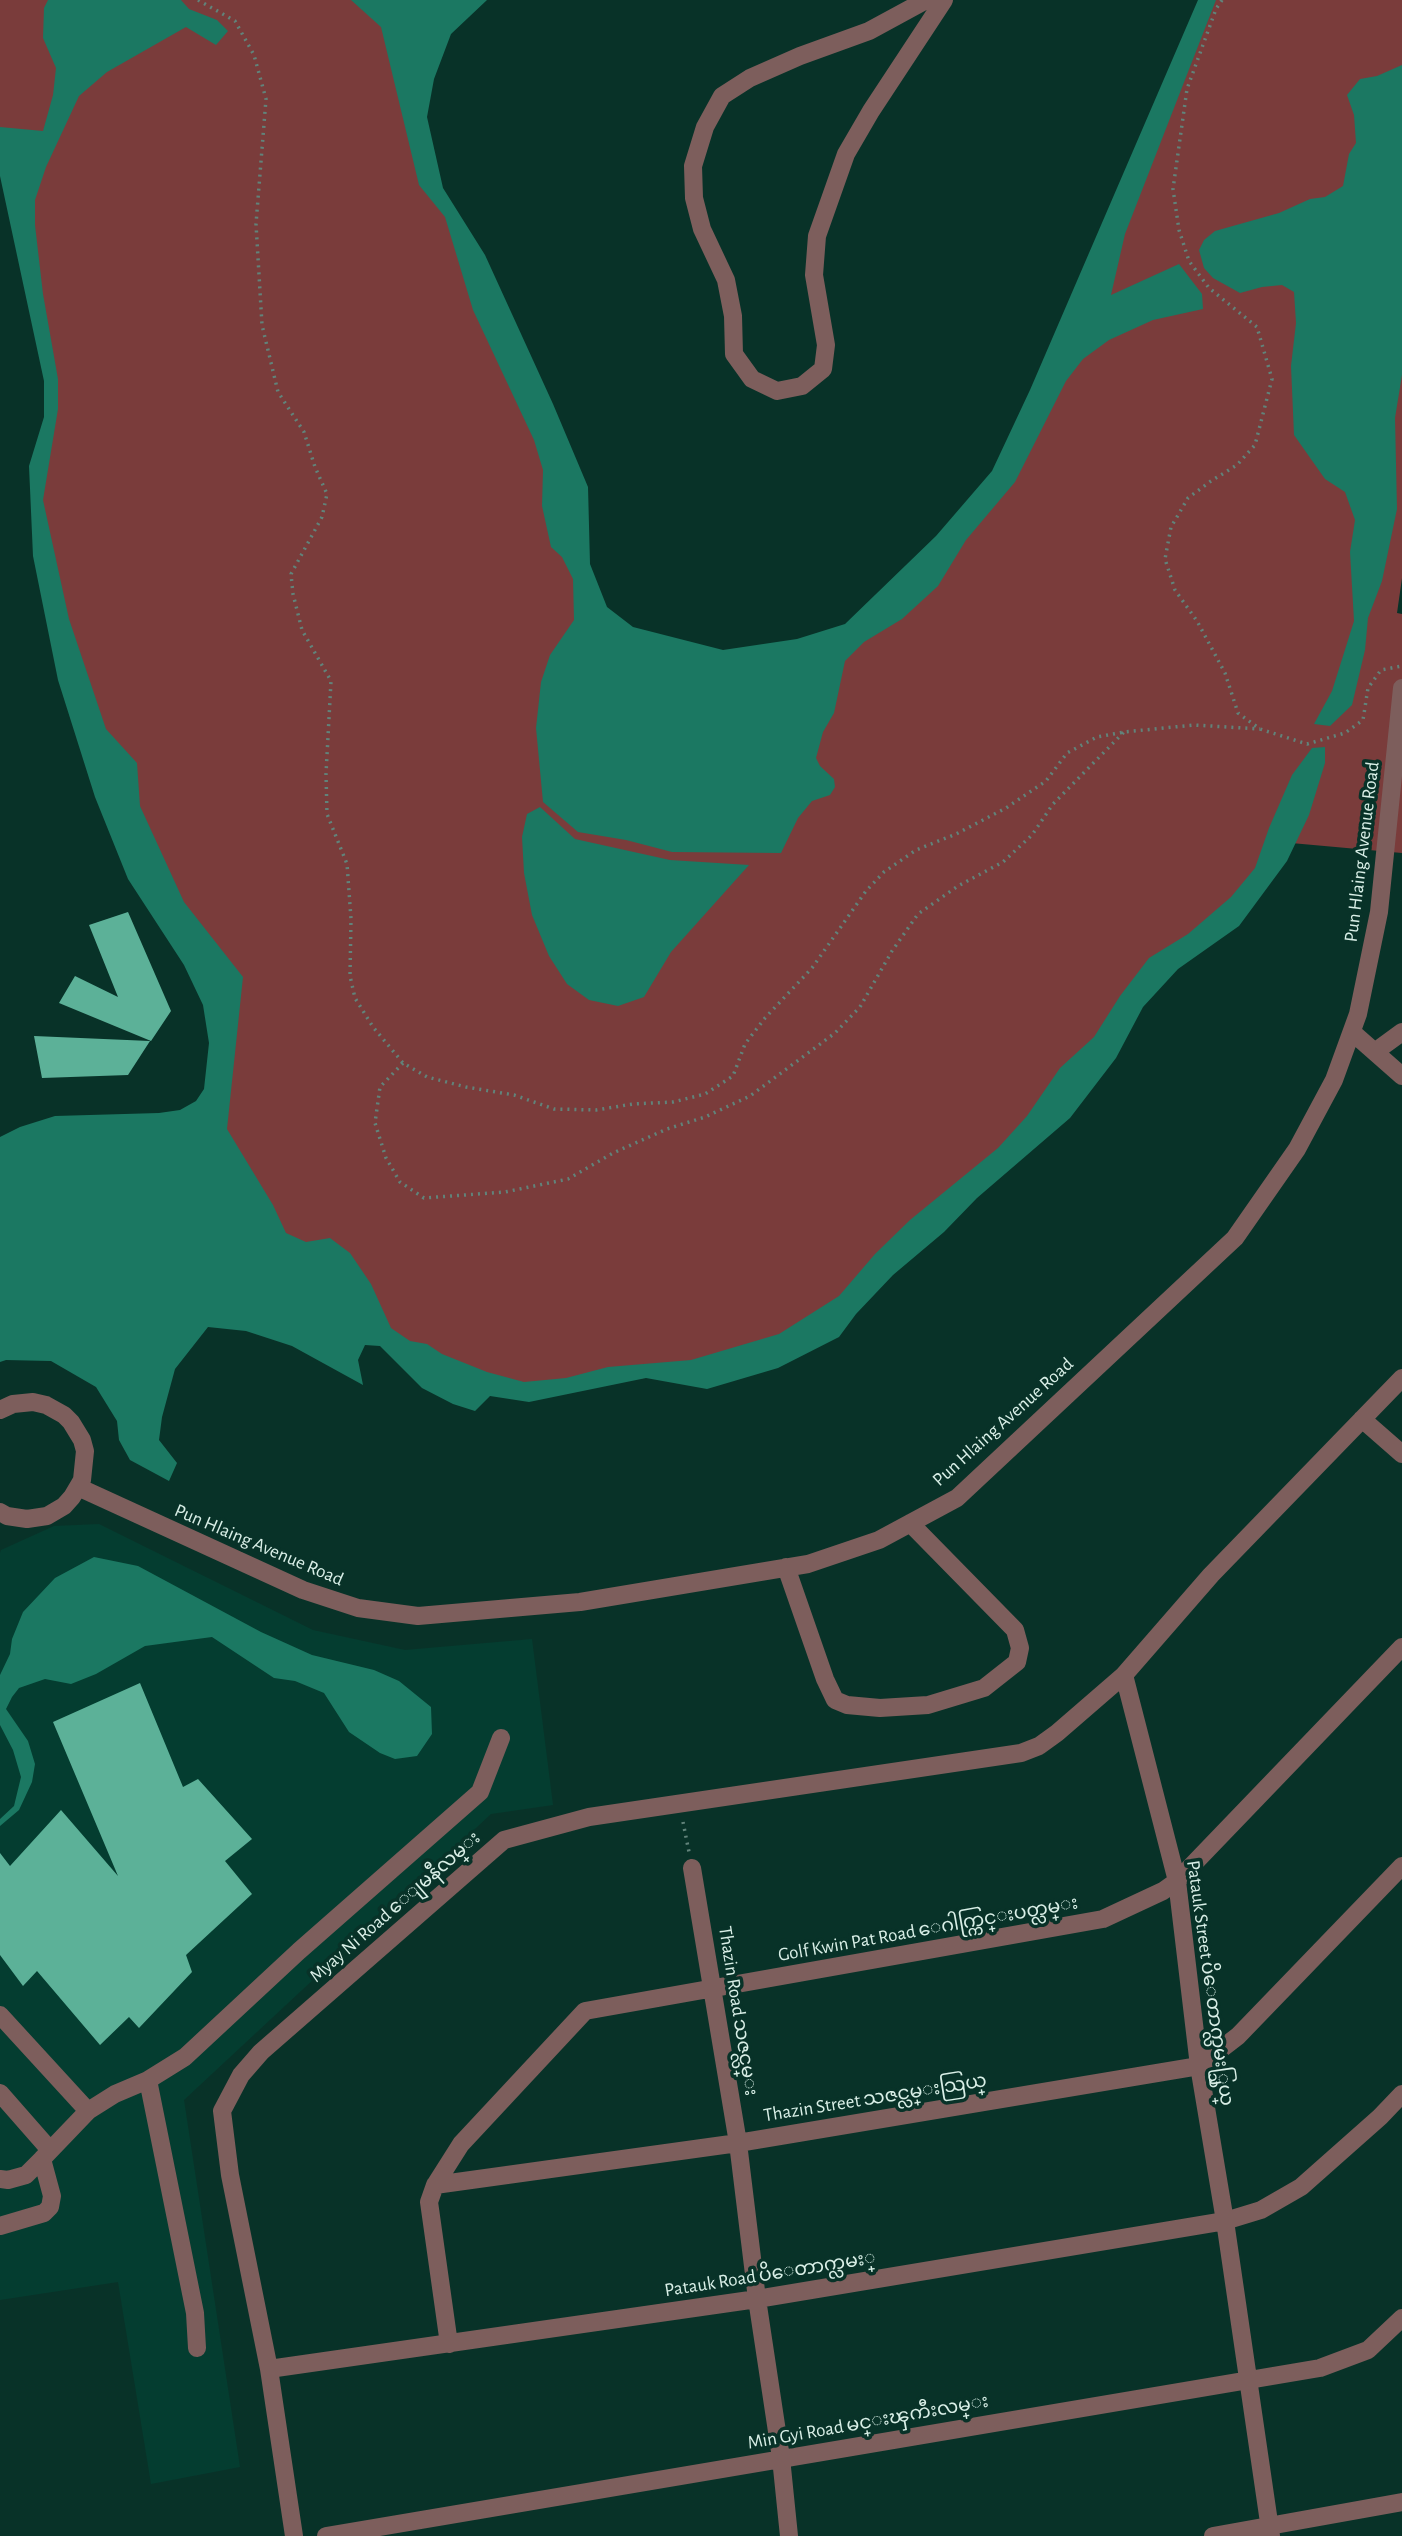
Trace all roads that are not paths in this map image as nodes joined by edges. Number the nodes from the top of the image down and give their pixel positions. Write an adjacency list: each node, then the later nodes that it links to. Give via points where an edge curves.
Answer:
1 (926, 0): 2 (street, via 869,31 750,78 722,96 705,127 693,166 694,198 702,229 726,280 734,354 752,379 778,391 802,386 822,369 826,345 814,275 817,236 846,154)
2 (944, 0)
3 (1402, 688): 4 (street, Pun Hlaing Avenue Road, via 1379,912)
4 (1352, 1031): 6 (street); 14 (street, Pun Hlaing Avenue Road, via 1334,1080 1297,1149 1235,1238 957,1498)
5 (1402, 1032): 6 (street)
6 (1376, 1051): 7 (street)
7 (1402, 1076)
8 (1402, 1378): 10 (street)
9 (0, 1410): 12 (street, via 33,1402 72,1422 85,1451)
10 (1362, 1419): 11 (street); 17 (street, via 1211,1575)
11 (1402, 1454)
12 (78, 1488): 13 (street, via 64,1506 47,1516); 15 (street, Pun Hlaing Avenue Road, via 303,1590 358,1608 418,1616 580,1602)
13 (2, 1520)
14 (910, 1523): 15 (street, Pun Hlaing Avenue Road, via 879,1540); 15 (street, via 1015,1630 1020,1648 1017,1662 984,1688 928,1705 880,1708 835,1700)
15 (786, 1567)
16 (1402, 1647): 21 (street, Golf Kwin Pat Road ေဂါက္ကြင္းပတ္လမ္း)
17 (1124, 1675): 21 (street, Patauk Street ပိေတာက္လမး္သြယ္); 39 (street, Myay Ni Road ေျမနီလမ္း, via 1057,1733 1021,1753 589,1817 504,1840 261,2052 241,2075 222,2111 230,2175)
18 (501, 1738): 25 (street, via 480,1792 185,2057)
19 (692, 1868): 22 (street, Thazin Road သဇင္လမ္း)
20 (1399, 1873): 24 (street, Thazin Street သဇင္လမ္းသြယ္, via 1238,2036)
21 (1177, 1881): 22 (street, Golf Kwin Pat Road ေဂါက္ကြင္းပတ္လမ္း, via 1103,1919); 24 (street, Patauk Street ပိေတာက္လမး္သြယ္)
22 (713, 1988): 29 (street, Thazin Road သဇင္လမ္း); 32 (street, Golf Kwin Pat Road ေဂါက္ကြင္းပတ္လမ္း, via 586,2011 461,2144)
23 (0, 2015): 28 (street)
24 (1199, 2066): 29 (street, Thazin Street သဇင္လမ္းသြယ္); 33 (street, Patauk Street ပိေတာက္လမး္သြယ္)
25 (148, 2080): 28 (street); 38 (street, via 195,2313)
26 (0, 2093): 30 (street)
27 (1402, 2094): 33 (street, Patauk Road ပိေတာက္လမး္, via 1301,2187 1261,2210)
28 (88, 2111): 30 (street)
29 (738, 2143): 32 (street, Thazin Street သဇင္လမ္းသြယ္); 35 (street, Thazin Road သဇင္လမ္း)
30 (46, 2154): 31 (street, via 26,2175); 34 (street, via 50,2207)
31 (0, 2179)
32 (435, 2185): 37 (street, via 429,2202)
33 (1225, 2221): 35 (street, Patauk Road ပိေတာက္လမး္); 40 (street, Patauk Street ပိေတာက္လမး္သြယ္)
34 (0, 2226)
35 (757, 2299): 37 (street, Patauk Road ပိေတာက္လမး္); 41 (street, Thazin Road သဇင္လမ္း)
36 (1402, 2318): 40 (street, Min Gyi Road မင္းၾကီးလမ္း, via 1368,2350 1320,2368)
37 (449, 2344): 39 (street, Patauk Road ပိေတာက္လမး္)
38 (197, 2348)
39 (269, 2369): 44 (street)
40 (1249, 2380): 41 (street, Min Gyi Road မင္းၾကီးလမ္း); 43 (street, Patauk Street ပိေတာက္လမး္သြယ္)
41 (781, 2458): 45 (street, Min Gyi Road မင္းၾကီးလမ္း); 46 (street, Thazin Road သဇင္လမ္း)
42 (1402, 2502): 43 (street)
43 (1270, 2531): 47 (street)
44 (294, 2536)
45 (326, 2536)
46 (789, 2536)
47 (1213, 2536)

